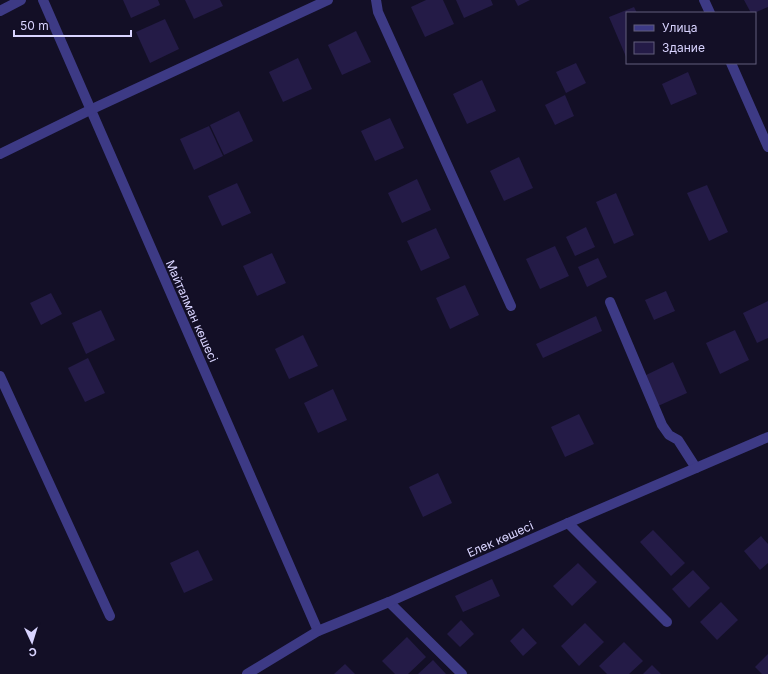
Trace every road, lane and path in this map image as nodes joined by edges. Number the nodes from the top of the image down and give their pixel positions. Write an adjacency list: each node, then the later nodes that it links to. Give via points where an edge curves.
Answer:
1 (21, 0): 6 (street)
2 (43, 0): 9 (street, Майталман көшесі)
3 (328, 0): 9 (street)
4 (376, 0): 13 (street, via 378,12)
5 (704, 0): 7 (street)
6 (0, 11)
7 (710, 12)
8 (731, 64): 10 (street)
9 (90, 110): 11 (street); 21 (street, Майталман көшесі)
10 (768, 147)
11 (0, 154)
12 (610, 302): 16 (street, via 662,425 669,435 678,440)
13 (511, 306)
14 (0, 376): 19 (street)
15 (768, 437): 16 (street, Елек көшесі)
16 (696, 468): 17 (street, Елек көшесі)
17 (568, 523): 18 (street, Елек көшесі); 20 (street)
18 (389, 602): 21 (street, Елек көшесі); 23 (street)
19 (110, 616)
20 (667, 622)
21 (318, 631): 22 (street, Елек көшесі)
22 (247, 674)
23 (462, 674)

